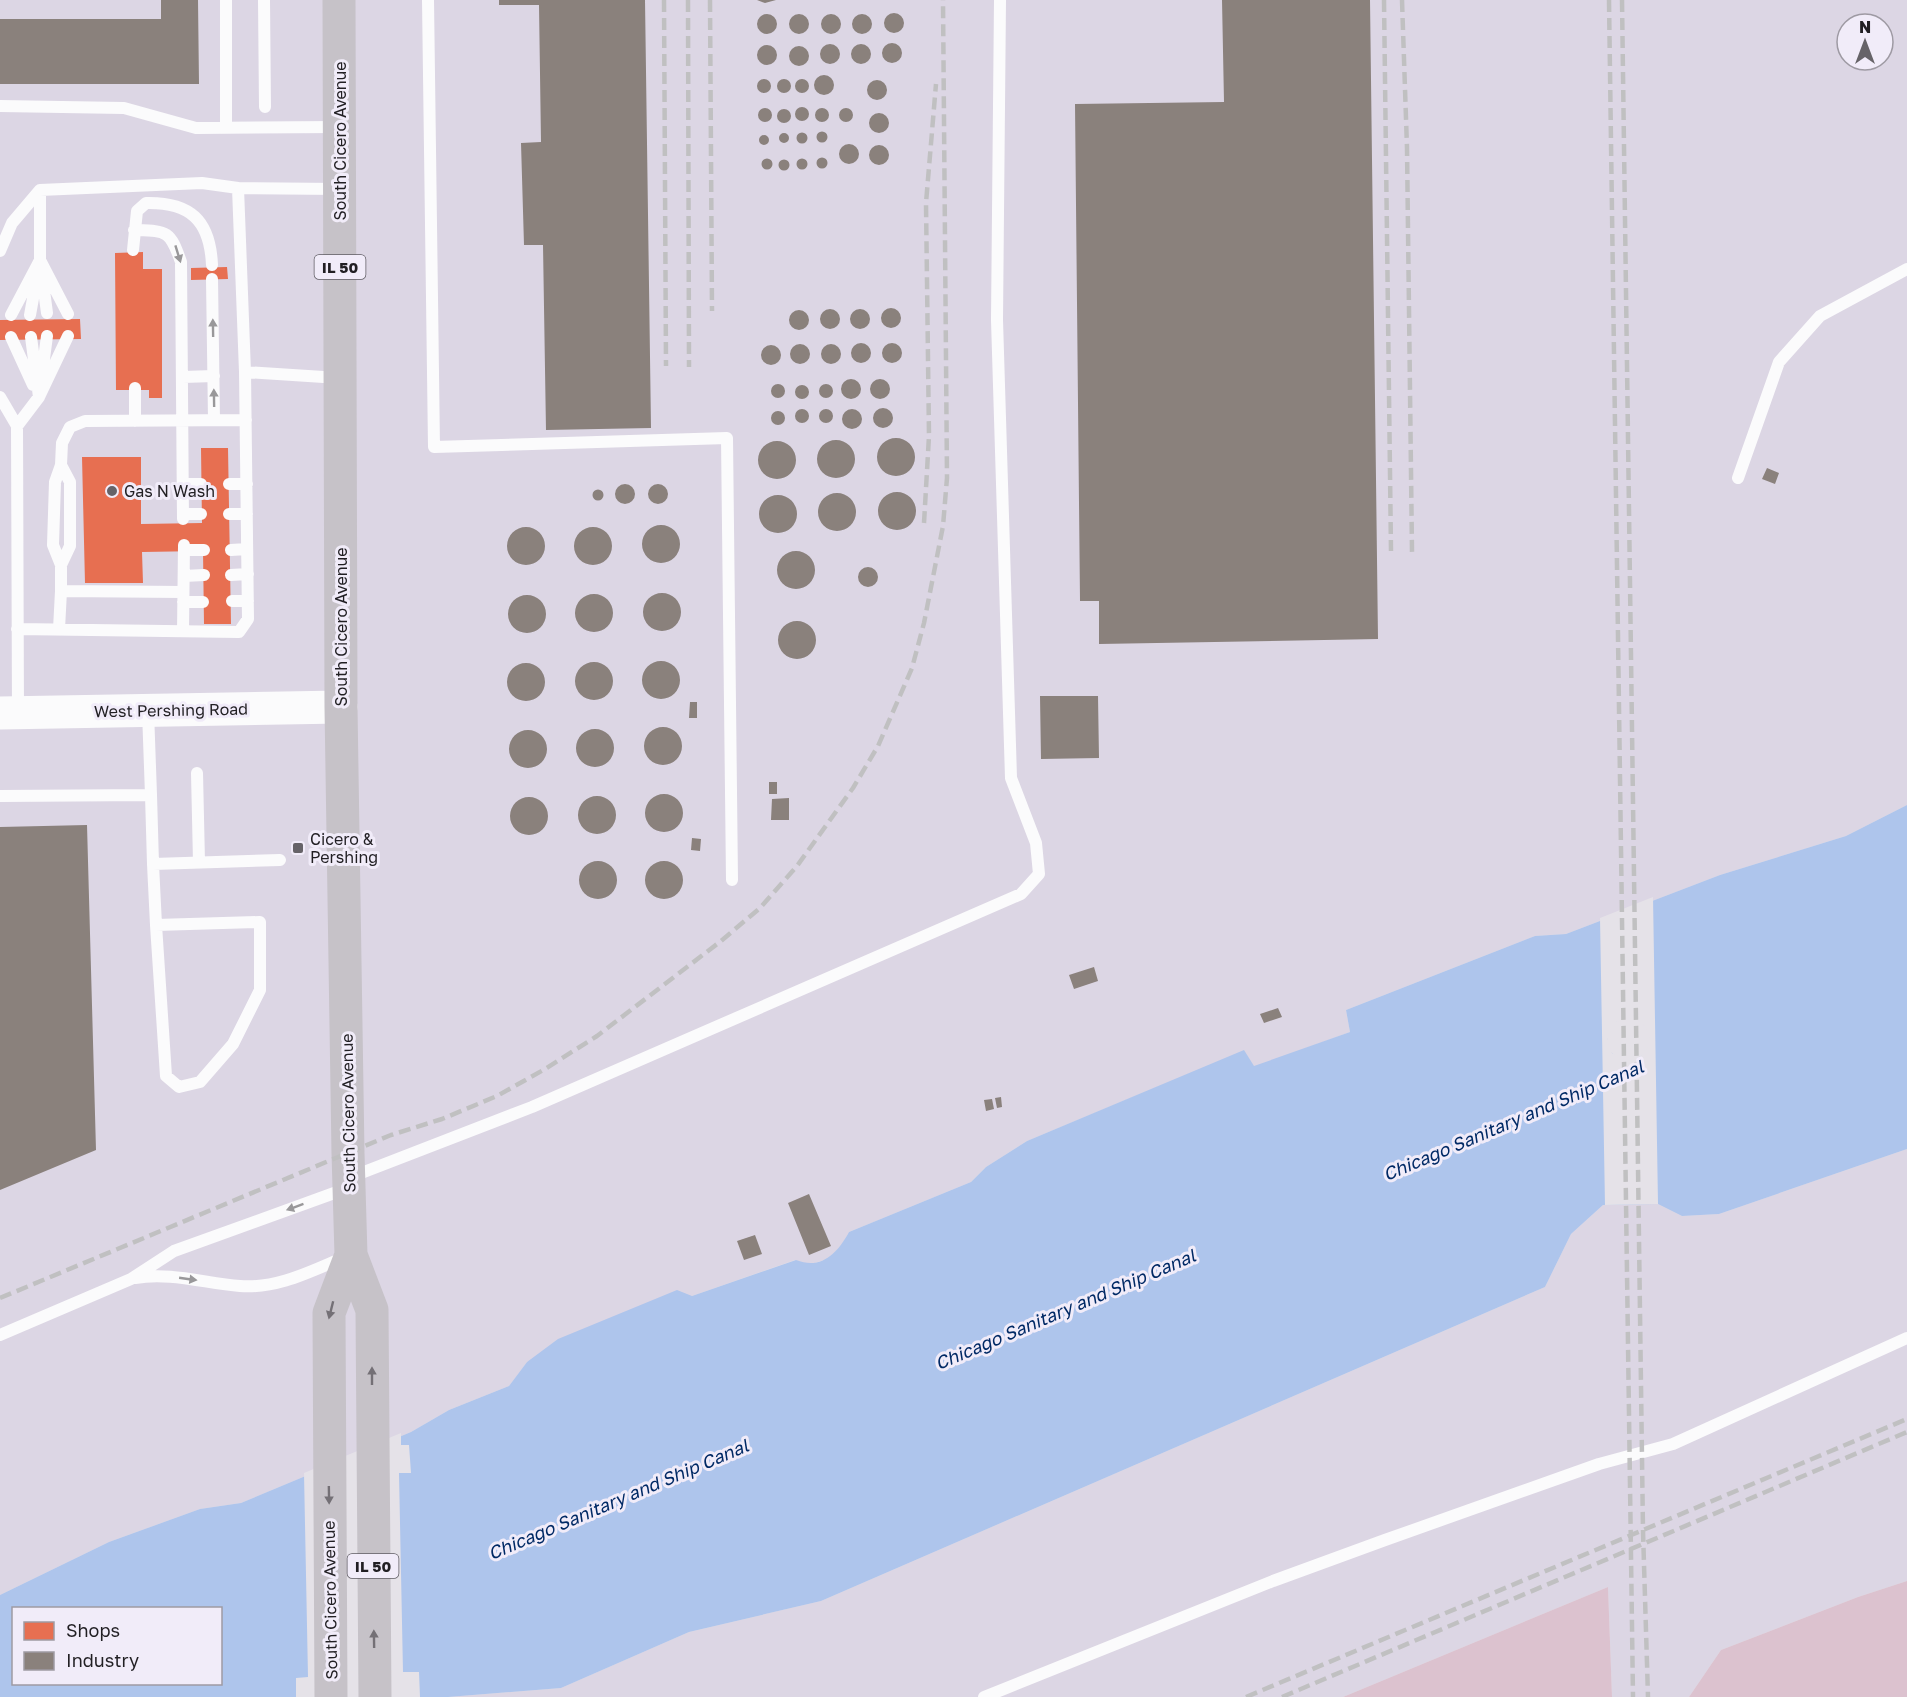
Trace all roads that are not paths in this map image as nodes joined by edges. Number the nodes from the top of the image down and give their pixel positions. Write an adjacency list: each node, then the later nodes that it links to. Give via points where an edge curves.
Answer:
1 (226, 0): 9 (lane)
2 (264, 0): 7 (lane)
3 (339, 0): 8 (main road, South Cicero Avenue / IL 50)
4 (428, 0): 72 (lane, via 434,447 727,438)
5 (1000, 0): 74 (lane, via 997,320 1011,778 1036,843 1039,874 1021,894)
6 (0, 106): 9 (lane, via 124,108 196,128)
7 (265, 107)
8 (340, 127): 9 (lane); 11 (main road, South Cicero Avenue / IL 50)
9 (226, 128)
10 (238, 188): 11 (lane); 12 (lane, via 202,183); 28 (lane)
11 (340, 189): 31 (main road, South Cicero Avenue / IL 50)
12 (40, 190): 15 (lane, via 12,223); 16 (lane)
13 (134, 230): 14 (lane); 17 (lane, via 137,211 146,203 184,208 199,219 212,253); 30 (lane, one-way to 30, via 163,231 173,239 181,262)
14 (133, 250)
15 (0, 251)
16 (39, 260): 20 (lane); 21 (lane); 22 (lane); 23 (lane)
17 (212, 265)
18 (1907, 269): 40 (lane, via 1820,316 1779,362)
19 (212, 279): 29 (lane, one-way to 19)
20 (47, 313)
21 (68, 314)
22 (11, 315)
23 (30, 315)
24 (47, 336): 34 (lane)
25 (68, 336): 34 (lane)
26 (11, 337): 34 (lane)
27 (31, 337): 34 (lane)
28 (245, 372): 31 (lane); 37 (lane)
29 (214, 376): 30 (lane); 36 (lane, one-way to 29)
30 (183, 377): 35 (lane)
31 (341, 378): 63 (main road, South Cicero Avenue / IL 50)
32 (135, 388): 38 (lane)
33 (0, 397): 39 (lane)
34 (39, 397): 39 (lane)
35 (184, 420): 36 (lane); 38 (lane); 41 (lane)
36 (214, 420): 37 (lane)
37 (246, 420): 44 (lane)
38 (135, 421): 55 (lane, via 85,421 70,427 62,443 62,465 55,482 53,545 61,565)
39 (17, 426): 60 (lane)
40 (1738, 478)
41 (183, 484): 42 (lane); 45 (lane, via 183,517)
42 (201, 484)
43 (229, 484): 44 (lane)
44 (247, 484): 47 (lane)
45 (201, 514)
46 (229, 514): 47 (lane)
47 (247, 514): 48 (lane)
48 (247, 549): 50 (lane); 51 (lane)
49 (204, 550): 54 (lane, via 184,547)
50 (231, 550)
51 (248, 574): 53 (lane); 58 (lane)
52 (204, 575): 54 (lane)
53 (231, 575)
54 (184, 576): 56 (lane)
55 (61, 591): 56 (lane); 61 (lane)
56 (183, 597): 59 (lane); 62 (lane)
57 (232, 601): 58 (lane)
58 (248, 601): 62 (lane, via 248,618 239,632)
59 (203, 602)
60 (17, 629): 61 (lane); 65 (lane)
61 (59, 629): 62 (lane)
62 (183, 631)
63 (341, 707): 64 (main road, West Pershing Road); 74 (main road, South Cicero Avenue / IL 50)
64 (148, 710): 65 (main road, West Pershing Road); 67 (lane)
65 (9, 713)
66 (197, 773): 70 (lane)
67 (151, 795): 68 (lane); 71 (lane)
68 (0, 796)
69 (280, 860): 70 (lane)
70 (199, 862): 71 (lane)
71 (153, 864): 73 (lane)
72 (732, 880)
73 (156, 925): 73 (lane, via 260,922 260,990 233,1044 200,1082 179,1087 166,1076)
74 (350, 1183): 75 (main road, South Cicero Avenue / IL 50); 76 (lane, one-way to 76, via 174,1251)
75 (351, 1255): 76 (lane, one-way to 75, via 156,1275 241,1286 271,1285); 79 (main road, South Cicero Avenue / IL 50, one-way to 79, via 329,1313); 80 (main road, South Cicero Avenue / IL 50, one-way to 75, via 372,1310)
76 (130, 1279): 77 (lane)
77 (0, 1335)
78 (1907, 1338): 81 (lane, via 1673,1444 1599,1464 1273,1581)
79 (331, 1697)
80 (375, 1697)
81 (984, 1697)

